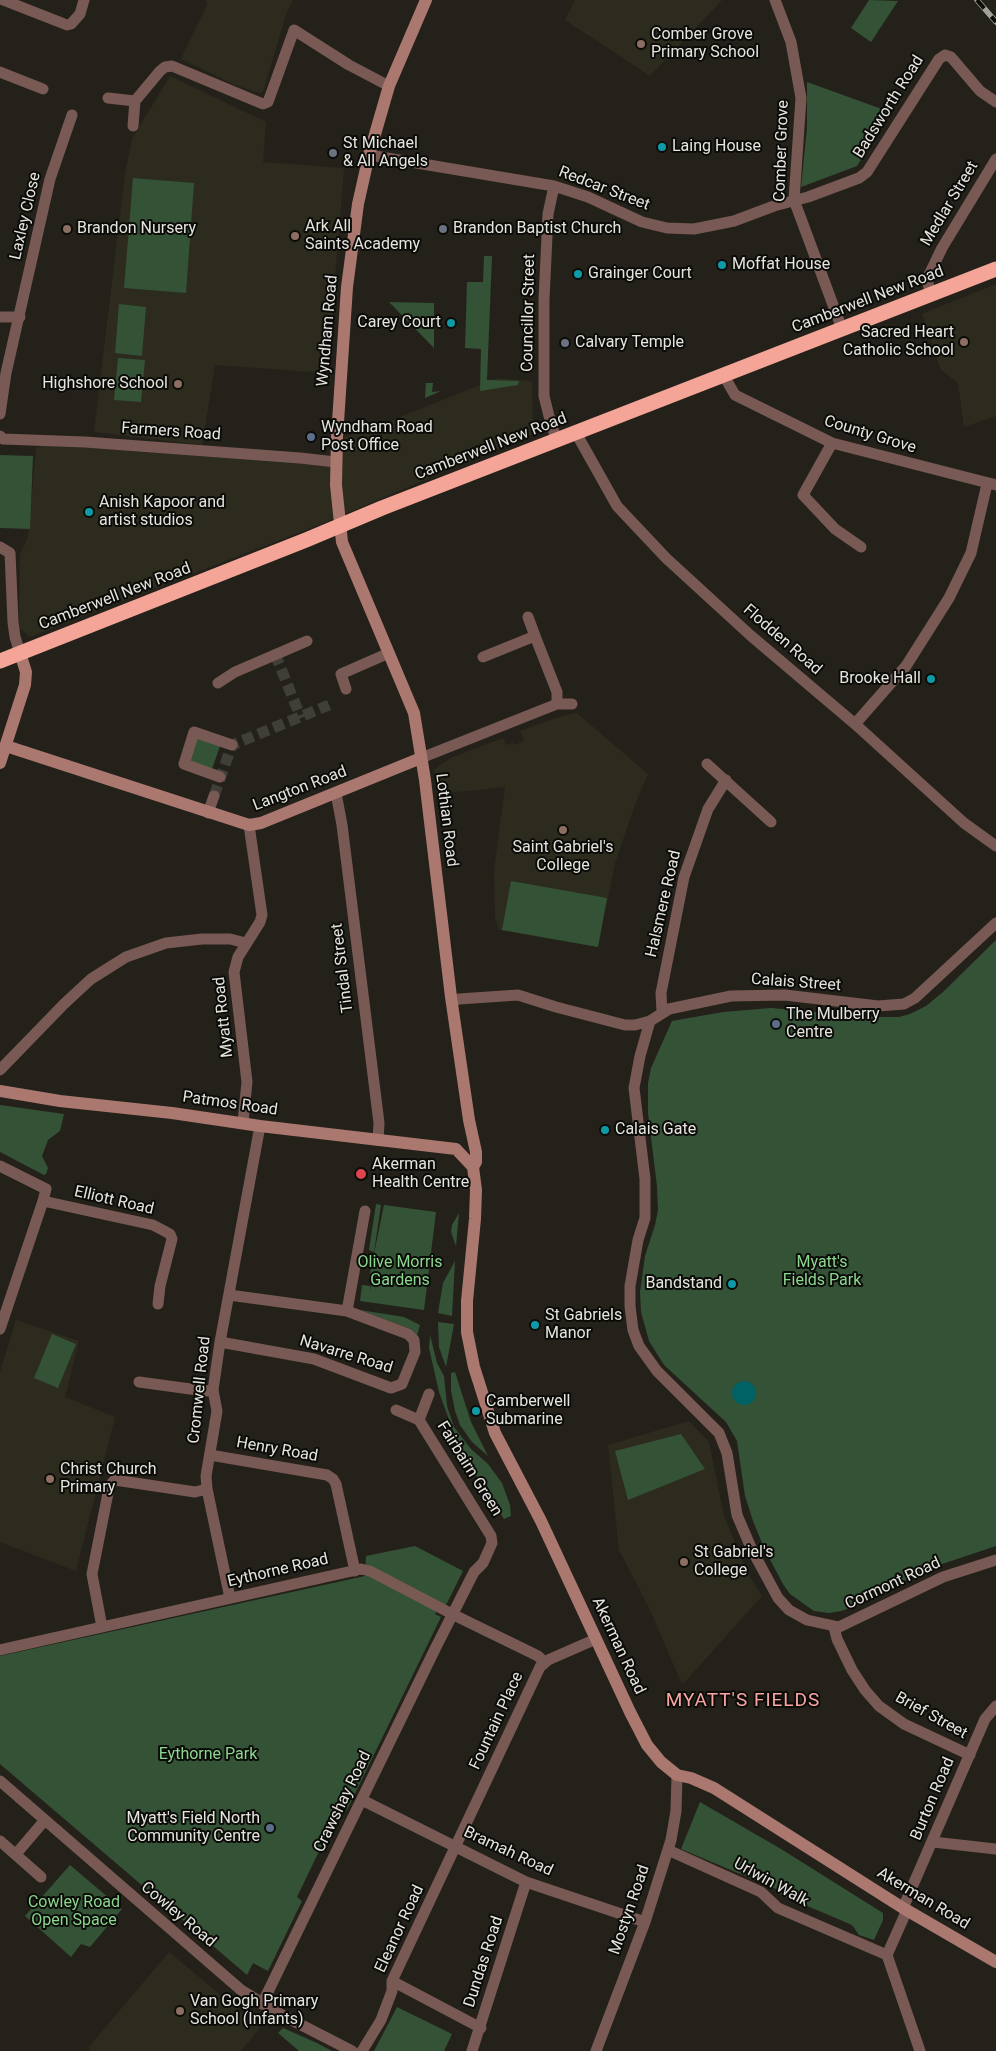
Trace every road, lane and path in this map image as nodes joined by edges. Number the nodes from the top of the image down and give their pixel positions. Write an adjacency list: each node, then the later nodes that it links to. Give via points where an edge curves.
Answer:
1 (4, 0): 2 (street, via 67,25 80,14)
2 (84, 0)
3 (426, 0): 6 (street, Wyndham Road)
4 (776, 0): 16 (street, Comber Grove, via 791,42 801,98)
5 (0, 72): 7 (street)
6 (389, 86): 9 (street, via 294,30 268,102 263,104 172,66 160,71); 13 (street, Wyndham Road)
7 (43, 89)
8 (108, 98): 9 (street)
9 (135, 101): 12 (street)
10 (996, 102): 16 (street, Badsworth Road, via 976,88 951,57 945,55 938,60 867,172 859,178)
11 (72, 115): 19 (street, Laxley Close, via 50,179)
12 (133, 126)
13 (369, 155): 15 (street, Redcar Street); 28 (street, Wyndham Road, via 358,204 347,288)
14 (996, 159): 18 (street, Medlar Street, via 928,277)
15 (554, 186): 16 (street, Redcar Street, via 588,197 642,222 678,229 721,225); 26 (street, Councillor Street, via 548,214 544,396)
16 (794, 200): 21 (street, Comber Grove)
17 (996, 269): 18 (highway, Camberwell New Road)
18 (931, 294): 21 (highway, Camberwell New Road)
19 (20, 316): 20 (street); 23 (street, Laxley Close)
20 (0, 317)
21 (842, 329): 22 (highway, Camberwell New Road)
22 (724, 376): 24 (highway, Camberwell New Road); 27 (street, County Grove, via 735,395)
23 (0, 414)
24 (576, 433): 26 (highway, Camberwell New Road); 44 (street, Flodden Road, via 617,506 666,558)
25 (2, 438): 28 (street, Farmers Road)
26 (557, 440): 30 (highway, Camberwell New Road)
27 (832, 443): 29 (street, County Grove); 31 (street, via 803,495 835,529)
28 (336, 462): 30 (street, Wyndham Road)
29 (992, 485): 44 (street, via 971,553 950,598 906,666)
30 (340, 526): 36 (highway, Camberwell New Road); 37 (street, Lothian Road, via 342,542)
31 (861, 547)
32 (0, 548): 36 (street, via 10,553 13,622)
33 (528, 617): 34 (street)
34 (536, 636): 38 (street); 42 (street, via 557,692)
35 (307, 641): 40 (street, via 235,672)
36 (20, 653): 39 (highway, Camberwell New Road); 45 (street, via 26,685)
37 (389, 653): 41 (street, via 341,674); 47 (street, Lothian Road, via 414,713)
38 (483, 657)
39 (0, 661)
40 (218, 683)
41 (346, 689)
42 (557, 704): 43 (street, Langton Road); 47 (street, Langton Road)
43 (572, 704)
44 (855, 724): 57 (street, Flodden Road, via 964,823)
45 (6, 746): 48 (street); 54 (street, Langton Road)
46 (232, 746): 50 (street, via 194,732 184,764)
47 (421, 758): 52 (street, Langton Road); 60 (street, Lothian Road)
48 (0, 763)
49 (707, 764): 51 (street)
50 (220, 777)
51 (726, 780): 55 (street); 61 (street, Halsmere Road, via 708,808 684,877 660,993)
52 (336, 793): 56 (street, Langton Road); 68 (street, Tindal Street)
53 (214, 796): 54 (street)
54 (208, 813): 56 (street, Langton Road)
55 (771, 822)
56 (249, 825): 59 (street, Myatt Road, via 262,915)
57 (996, 846)
58 (996, 923): 61 (street, Calais Street, via 915,998 904,1004 878,1006 786,995 754,995 716,999)
59 (246, 943): 63 (street, via 230,939 202,939 166,943 126,957 91,979); 65 (street, Myatt Road, via 234,972 247,1082)
60 (453, 1001): 62 (street, Calais Street, via 518,995 625,1025 635,1026); 67 (street, Lothian Road)
61 (662, 1012): 62 (street, Calais Street)
62 (650, 1021): 91 (street, Cormont Road, via 634,1088 646,1179 645,1218 630,1286 633,1330 639,1346 657,1371 719,1433 727,1453 736,1516 778,1598 797,1615)
63 (0, 1070)
64 (0, 1092): 65 (street, Patmos Road)
65 (243, 1122): 66 (street, Patmos Road)
66 (260, 1126): 68 (street, Patmos Road); 74 (street, Cromwell Road)
67 (471, 1131): 69 (street, via 463,1145); 71 (street, Akerman Road, via 476,1152)
68 (378, 1140): 69 (street, Patmos Road)
69 (456, 1148): 71 (street)
70 (0, 1166): 72 (street, via 46,1189)
71 (473, 1167): 92 (street, Akerman Road, via 476,1190 467,1301 474,1367 495,1433)
72 (43, 1201): 75 (street, Elliott Road, via 153,1225 170,1234 172,1239); 77 (street)
73 (365, 1211): 76 (street)
74 (229, 1295): 76 (street); 78 (street, Cromwell Road)
75 (158, 1304)
76 (347, 1311): 78 (street, Navarre Road, via 412,1337 415,1352 402,1384 391,1388 314,1359)
77 (0, 1329)
78 (220, 1342): 80 (street, Cromwell Road)
79 (139, 1382): 80 (street)
80 (213, 1390): 84 (street, Cromwell Road, via 217,1411)
81 (429, 1394): 83 (street, Fairbairn Green)
82 (396, 1410): 83 (street, Fairbairn Green)
83 (419, 1420): 89 (street, Fairbairn Green, via 492,1539)
84 (210, 1455): 85 (street, Cromwell Road); 87 (street, Henry Road, via 327,1475 333,1479)
85 (206, 1489): 88 (street, Cromwell Road); 90 (street, via 195,1492 115,1480 112,1483 92,1574)
86 (996, 1560): 91 (street, Cormont Road, via 943,1577 850,1623)
87 (354, 1571): 88 (street, Eythorne Road); 89 (street, Eythorne Road, via 370,1571)
88 (230, 1598): 90 (street, Eythorne Road)
89 (454, 1615): 94 (street, Eythorne Road, via 538,1656); 99 (street, Crawshay Road)
90 (102, 1627): 93 (street, Eythorne Road)
91 (834, 1627): 96 (street, Brief Street, via 836,1639 852,1670 879,1706 904,1724)
92 (596, 1638): 94 (street, Fountain Place); 97 (street, Akerman Road, via 647,1745)
93 (0, 1650)
94 (544, 1662): 103 (street, Fountain Place)
95 (996, 1706): 96 (street, Burton Road, via 986,1719)
96 (970, 1755): 102 (street, Burton Road)
97 (677, 1775): 105 (street, Mostyn Road, via 675,1821); 109 (street, Akerman Road, via 714,1788)
98 (0, 1781): 100 (street, Cowley Road)
99 (362, 1800): 103 (street, Bramah Road); 114 (street, Crawshay Road)
100 (45, 1820): 106 (street); 114 (street, Cowley Road, via 241,1990)
101 (0, 1841): 106 (street)
102 (933, 1842): 104 (street); 109 (street, Burton Road)
103 (456, 1847): 108 (street, Bramah Road); 113 (street, Eleanor Road)
104 (996, 1849)
105 (668, 1850): 110 (street, Mostyn Road); 111 (street, Urlwin Walk, via 761,1892 778,1908)
106 (16, 1854): 107 (street)
107 (41, 1877)
108 (526, 1882): 110 (street, Bramah Road); 115 (street, Dundas Road)
109 (905, 1909): 111 (street, Burton Road); 112 (street, Akerman Road)
110 (644, 1922): 119 (street, Mostyn Road)
111 (887, 1955): 120 (street)
112 (996, 1962)
113 (392, 1981): 115 (street); 117 (street, Eleanor Road, via 384,2012)
114 (262, 2004): 116 (street, Cowley Road)
115 (480, 2028): 118 (street, Dundas Road)
116 (352, 2051)
117 (362, 2051)
118 (472, 2051)
119 (596, 2051)
120 (920, 2051)

